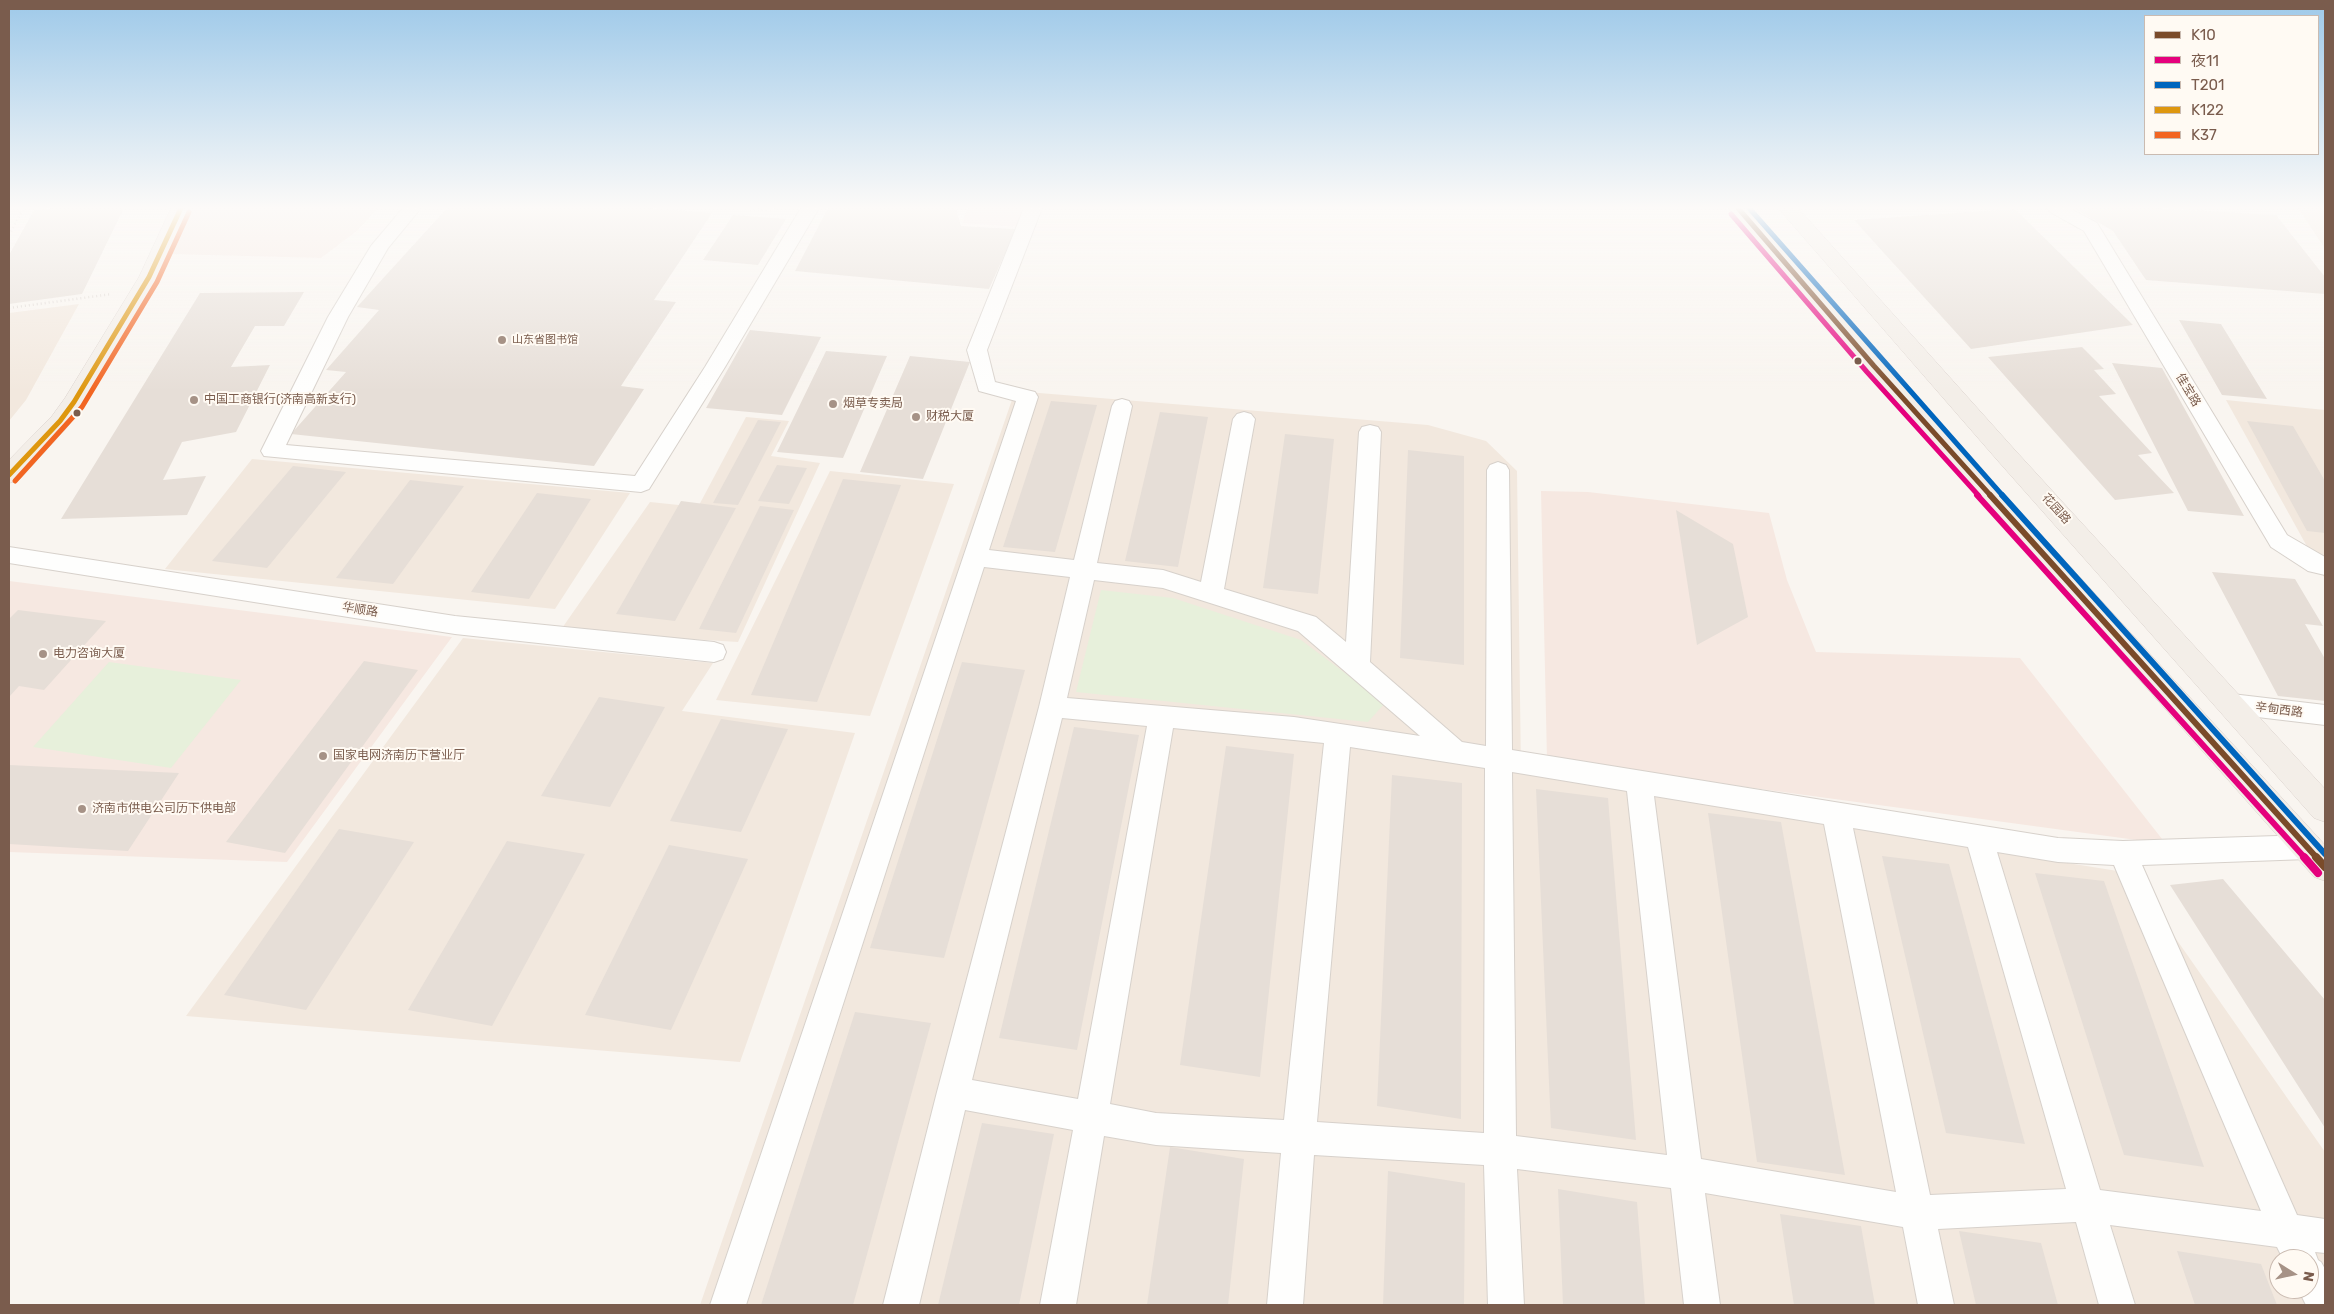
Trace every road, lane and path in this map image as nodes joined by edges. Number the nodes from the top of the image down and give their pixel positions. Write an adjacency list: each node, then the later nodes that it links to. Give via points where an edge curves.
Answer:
1 (151, 269): 8 (main road)
2 (366, 269): 3 (street, via 338,317 272,451 641,484)
3 (773, 269)
4 (1009, 269): 16 (street, via 977,350 986,386 1028,397)
5 (1791, 269): 33 (main road)
6 (1841, 269): 22 (main road, 花园路)
7 (2117, 269): 17 (street, 佳宝路, via 2279,541 2316,565)
8 (141, 290): 9 (path); 14 (main road, via 74,402)
9 (9, 308)
10 (1122, 406): 18 (street)
11 (1244, 419): 19 (street)
12 (1370, 432): 21 (street)
13 (1498, 470): 28 (street)
14 (9, 475)
15 (9, 554): 20 (street, 华顺路, via 455,625)
16 (975, 557): 18 (street); 46 (street)
17 (2325, 566)
18 (1083, 571): 19 (street, via 1163,579); 23 (street)
19 (1211, 594): 21 (street, via 1307,624)
20 (714, 652)
21 (1357, 666): 27 (street)
22 (2232, 704): 24 (street, 辛甸西路); 30 (main road, 花园路)
23 (1052, 707): 25 (street); 36 (street)
24 (2325, 715)
25 (1162, 717): 26 (street); 37 (street)
26 (1338, 734): 27 (street); 38 (street)
27 (1455, 752): 28 (street)
28 (1498, 760): 29 (street); 39 (street)
29 (1638, 782): 31 (street); 40 (street)
30 (2325, 809)
31 (1836, 815): 32 (street); 42 (street)
32 (1979, 838): 34 (street, via 2058,850); 41 (street)
33 (2308, 847): 34 (street); 35 (main road)
34 (2123, 853): 44 (street)
35 (2325, 867)
36 (953, 1092): 37 (street); 47 (street)
37 (1090, 1117): 38 (street, via 1156,1129); 48 (street)
38 (1299, 1137): 39 (street); 49 (street)
39 (1500, 1150): 40 (street); 50 (street)
40 (1686, 1174): 42 (street); 51 (street)
41 (2088, 1205): 42 (street); 44 (street); 53 (street)
42 (1918, 1213): 52 (street)
43 (2325, 1236): 44 (street)
44 (2294, 1245)
45 (2319, 1293): 54 (street)
46 (728, 1305)
47 (901, 1305)
48 (1058, 1305)
49 (1285, 1305)
50 (1506, 1305)
51 (1702, 1305)
52 (1936, 1305)
53 (2117, 1305)
54 (2325, 1305)

